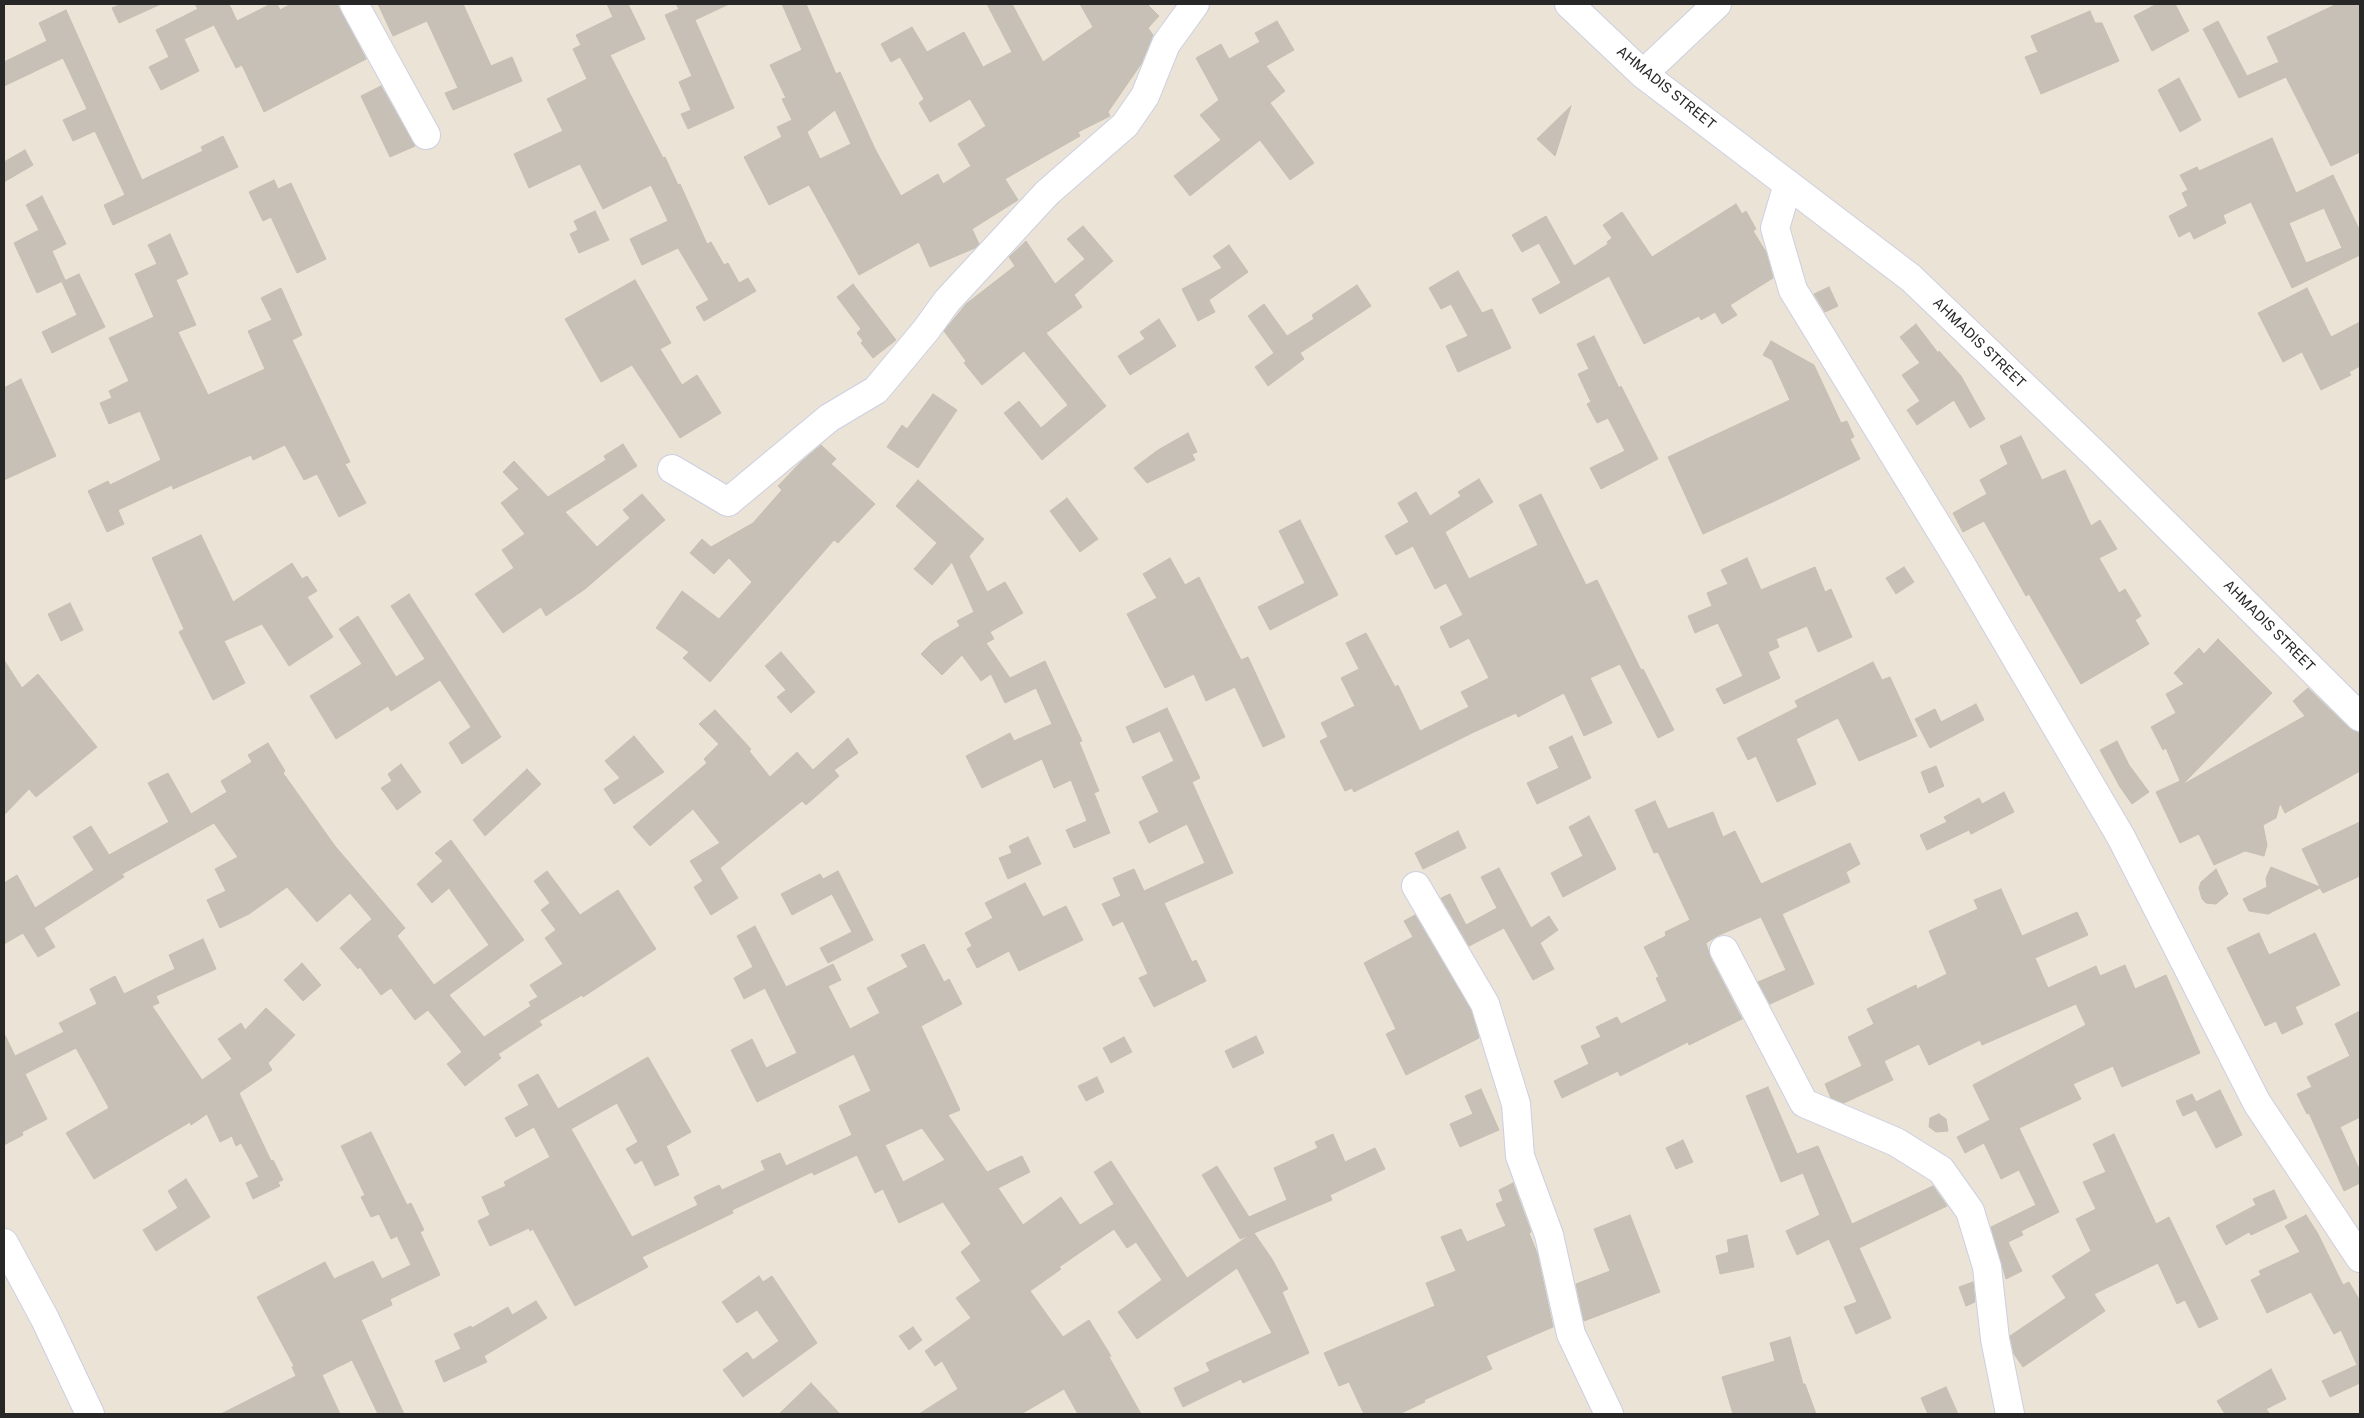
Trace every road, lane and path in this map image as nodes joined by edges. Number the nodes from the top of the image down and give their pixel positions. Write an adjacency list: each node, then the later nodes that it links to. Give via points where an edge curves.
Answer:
1 (354, 4): 6 (street)
2 (1195, 4): 8 (street, via 1166,44 1145,96 1125,125 1047,193 947,301 876,390 829,418 728,502)
3 (1569, 4): 5 (street, AHMADIS STREET)
4 (1716, 4): 5 (street)
5 (1643, 74): 7 (street, AHMADIS STREET)
6 (426, 135)
7 (1788, 184): 9 (street, AHMADIS STREET, via 1911,278 2098,457); 13 (street, via 1774,228 1793,290 2121,837 2256,1103)
8 (672, 470)
9 (2360, 717)
10 (1416, 886): 15 (street, via 1485,1004 1516,1104 1520,1156 1549,1235 1571,1334)
11 (1724, 950): 16 (street, via 1804,1103 1896,1142 1941,1170 1970,1211 1987,1267 1994,1339)
12 (4, 1243): 14 (street, via 45,1318)
13 (2360, 1258)
14 (90, 1414)
15 (1609, 1414)
16 (2010, 1414)

